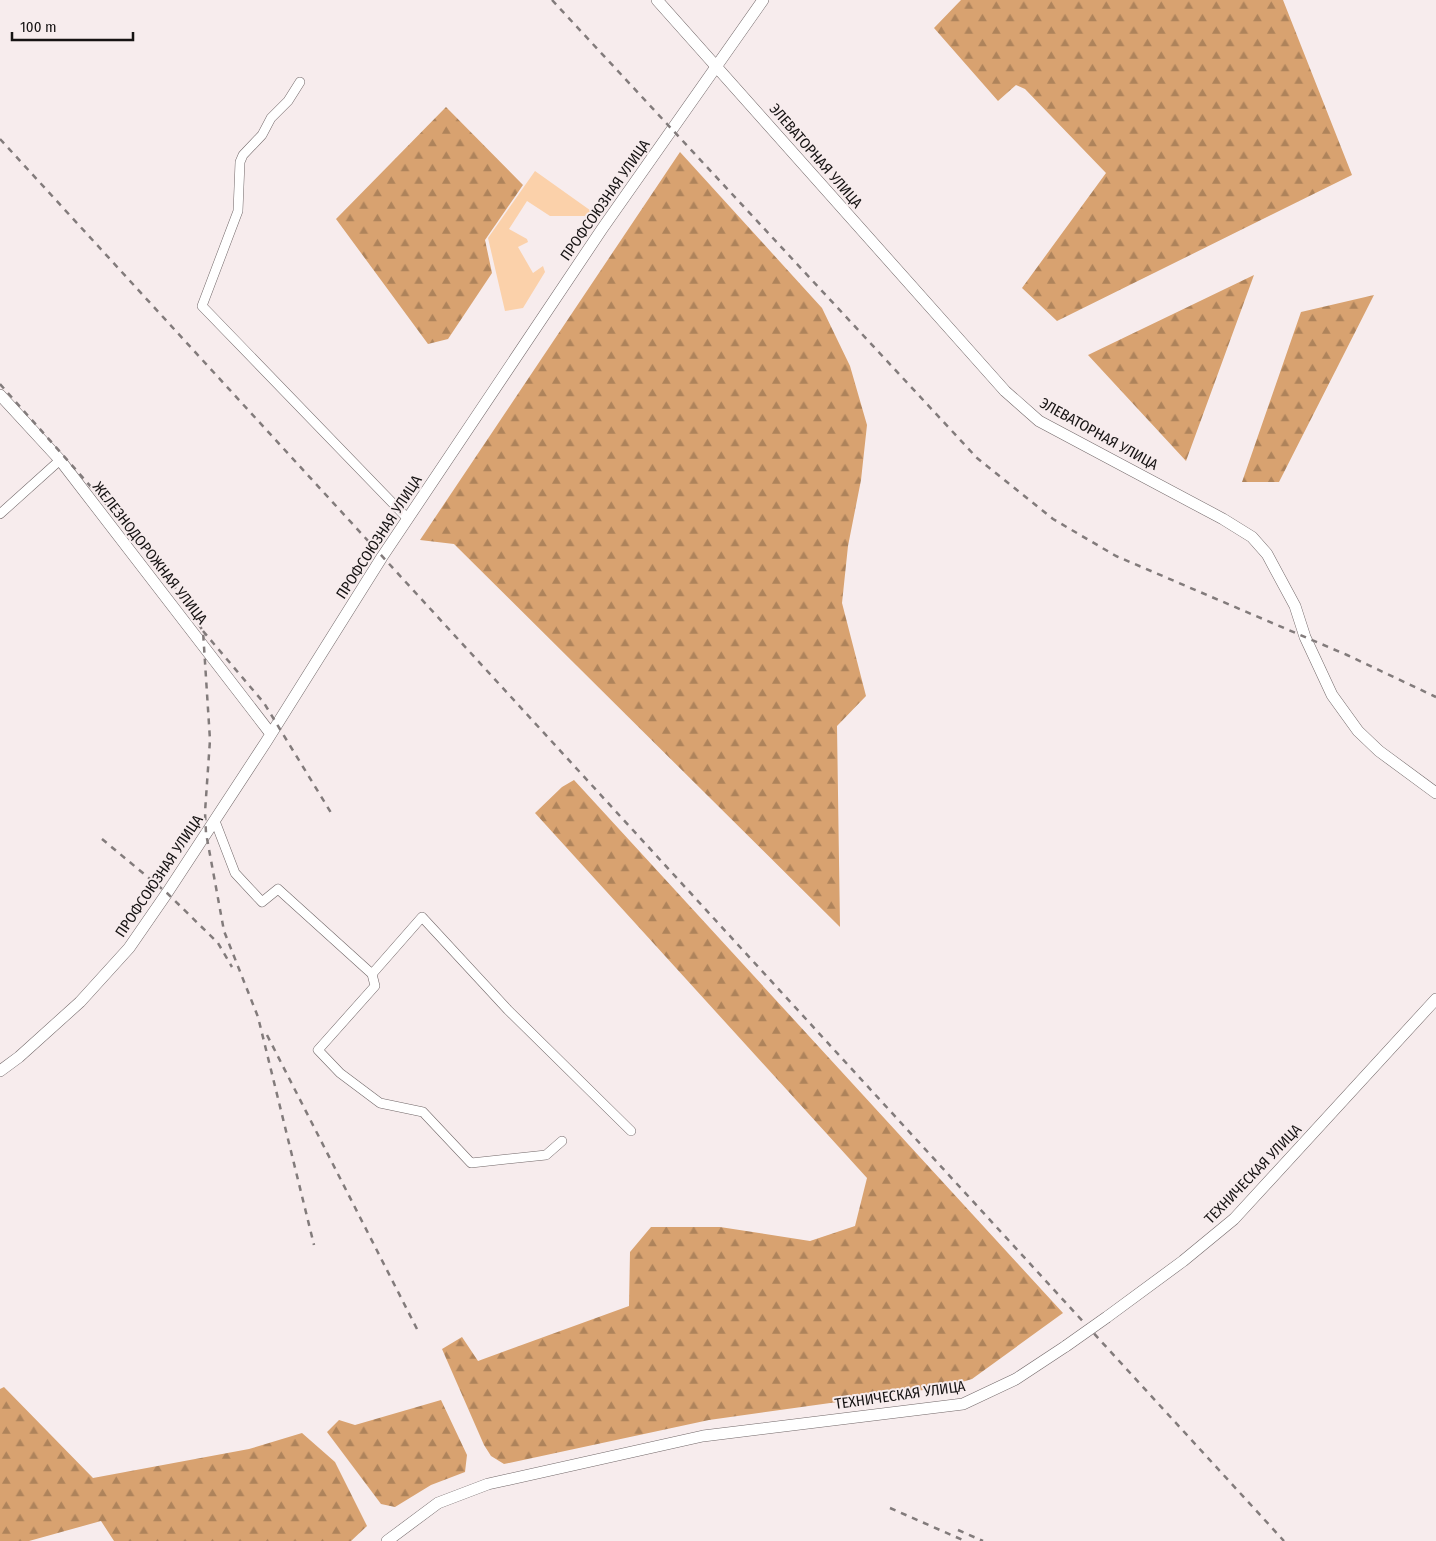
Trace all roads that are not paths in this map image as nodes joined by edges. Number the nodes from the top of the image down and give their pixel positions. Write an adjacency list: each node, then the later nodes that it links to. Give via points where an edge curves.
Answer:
1 (657, 0): 3 (main road, ЭЛЕВАТОРНАЯ УЛИЦА)
2 (764, 0): 3 (main road, ПРОФСОЮЗНАЯ УЛИЦА)
3 (718, 67): 8 (main road, ПРОФСОЮЗНАЯ УЛИЦА, via 602,229); 10 (main road, ЭЛЕВАТОРНАЯ УЛИЦА, via 1005,391 1040,421 1252,537 1267,554 1295,606 1305,637 1332,695 1358,732 1379,752)
4 (300, 82): 8 (street, via 240,162 238,211 202,306)
5 (0, 395): 6 (main road, ЖЕЛЕЗНОДОРОЖНАЯ УЛИЦА)
6 (60, 460): 7 (street); 9 (main road, ЖЕЛЕЗНОДОРОЖНАЯ УЛИЦА)
7 (0, 514)
8 (408, 519): 9 (main road, ПРОФСОЮЗНАЯ УЛИЦА)
9 (271, 734): 11 (main road, ПРОФСОЮЗНАЯ УЛИЦА)
10 (1436, 793)
11 (215, 820): 12 (street, via 235,873 262,902 278,888); 14 (main road, ПРОФСОЮЗНАЯ УЛИЦА, via 128,948 80,1002)
12 (372, 974): 15 (street, via 422,917 508,1010); 16 (street, via 376,986 318,1050 340,1073 380,1103 423,1112 472,1163 546,1155)
13 (1436, 1000): 17 (main road, ТЕХНИЧЕСКАЯ УЛИЦА, bridge, via 1234,1219 1183,1261 1016,1380 963,1404 703,1436 488,1484 438,1503)
14 (0, 1071)
15 (631, 1131)
16 (562, 1141)
17 (387, 1541)

